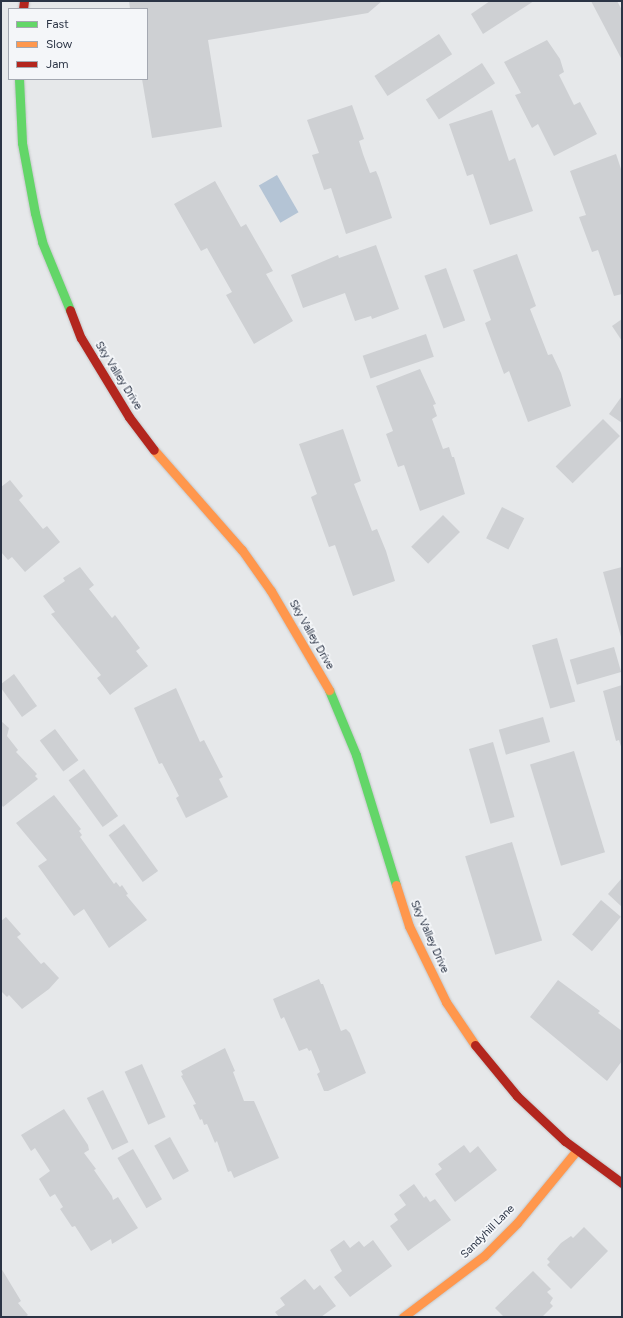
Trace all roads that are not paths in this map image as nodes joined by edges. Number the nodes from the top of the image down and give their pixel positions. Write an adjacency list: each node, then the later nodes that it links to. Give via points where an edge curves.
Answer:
1 (19, 80): 2 (street, Sky Valley Drive, via 22,143 35,213 45,250 81,338 128,417 242,550 271,591 326,684 358,762 409,926 446,1002 477,1048 517,1096)
2 (577, 1150): 3 (street, Sky Valley Drive); 4 (street, Sandyhill Lane, via 517,1223 484,1256)
3 (622, 1182)
4 (404, 1317)

